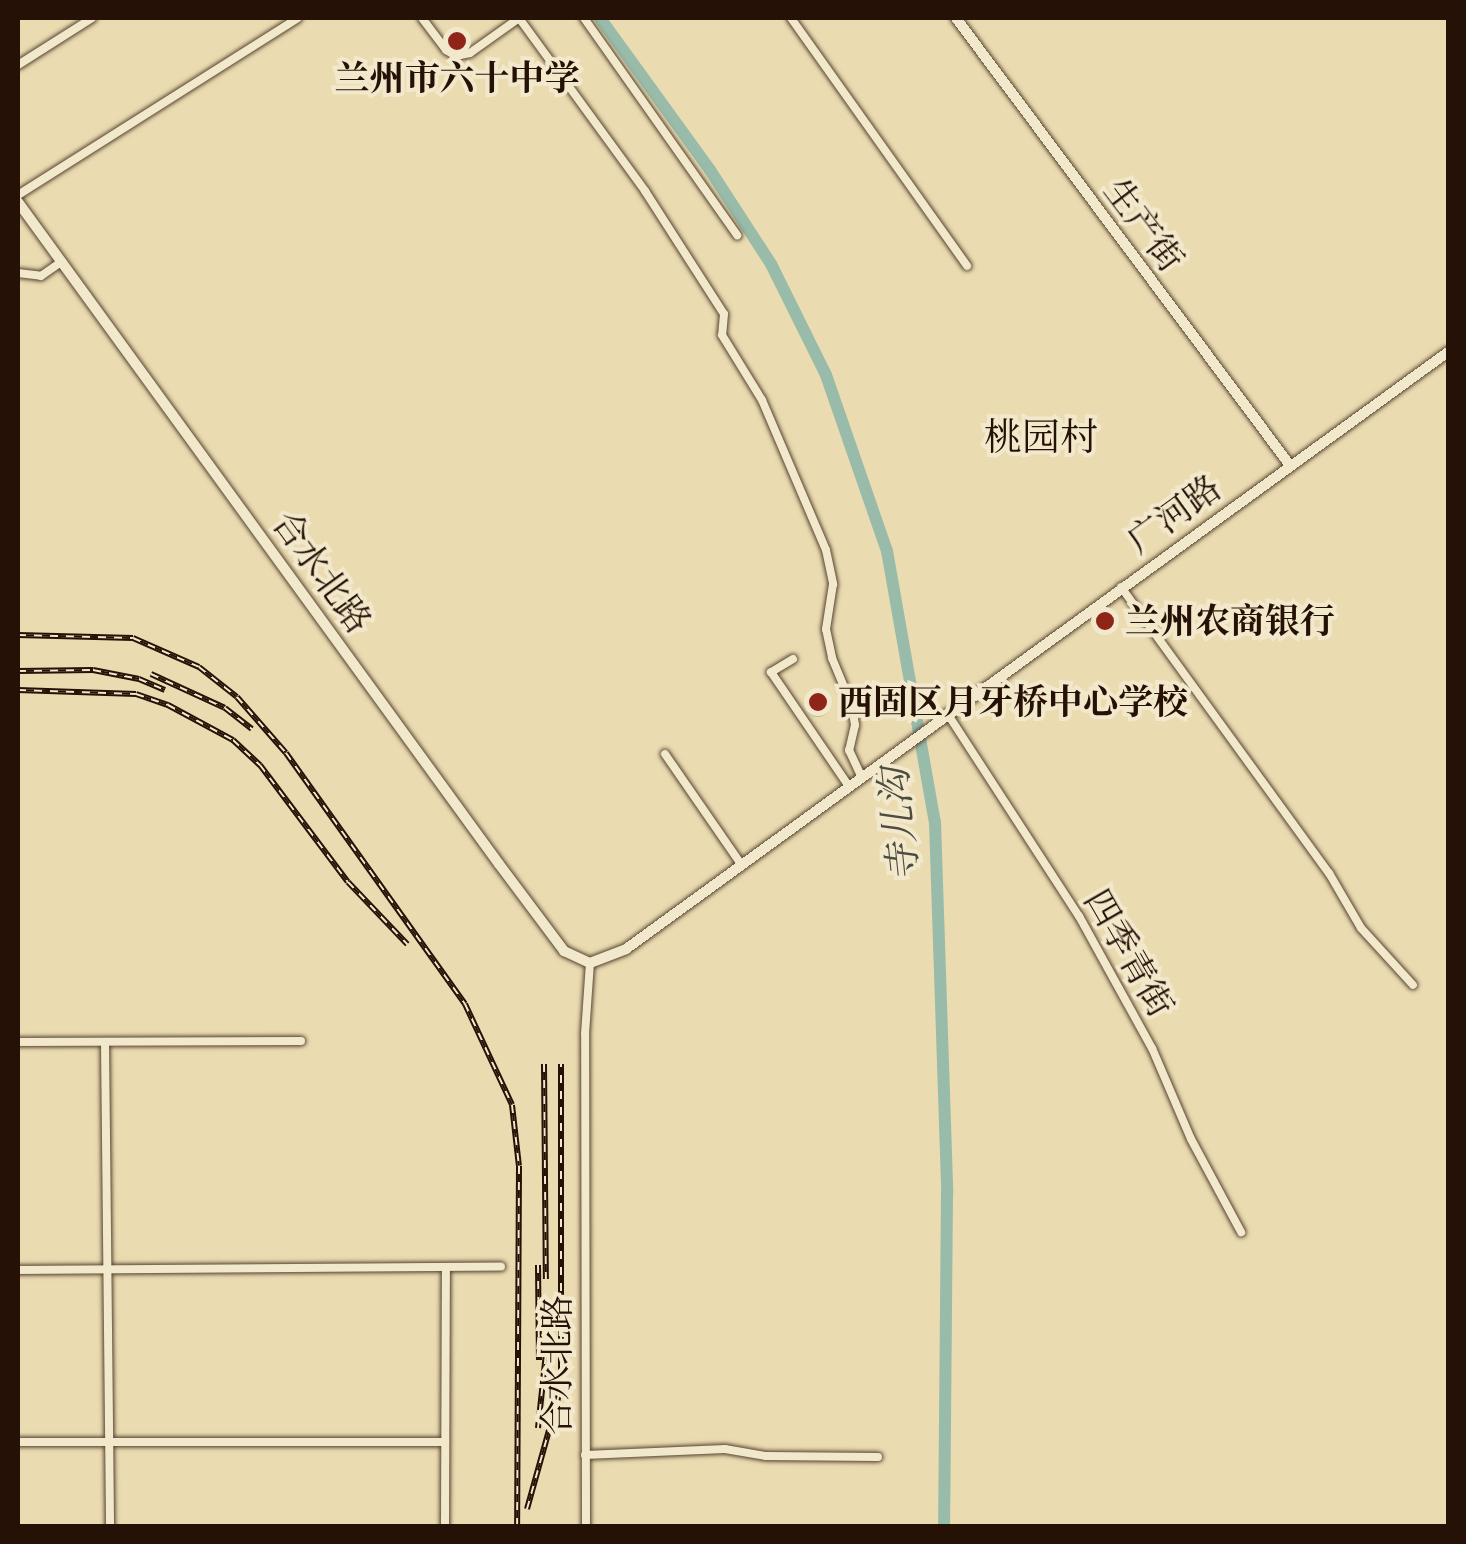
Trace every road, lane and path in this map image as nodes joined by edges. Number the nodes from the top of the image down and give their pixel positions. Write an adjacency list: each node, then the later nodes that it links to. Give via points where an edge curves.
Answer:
1 (92, 18): 8 (street)
2 (298, 18): 9 (street)
3 (422, 18): 4 (street, via 456,56 470,54)
4 (519, 18): 21 (street, via 645,191 724,314 722,336 762,400 826,550 832,584 826,629 852,706 849,750)
5 (584, 18): 11 (street)
6 (791, 18): 13 (street)
7 (956, 18): 16 (street, 生产街)
8 (18, 65)
9 (18, 194)
10 (18, 202): 12 (street, 合水北路)
11 (737, 235)
12 (61, 262): 14 (street, via 41,276); 24 (street, 合水北路, via 553,936 572,957)
13 (967, 266)
14 (18, 274)
15 (1448, 352): 16 (street, 广河路)
16 (1289, 464): 17 (street, 广河路)
17 (1121, 587): 19 (street, 广河路); 25 (street, via 1362,928)
18 (793, 659): 22 (street, via 770,672)
19 (948, 713): 21 (street, 广河路); 29 (street, 四季青街, via 1079,916)
20 (665, 754): 23 (street)
21 (861, 776): 22 (street)
22 (848, 785): 23 (street)
23 (741, 864): 24 (street, via 626,948)
24 (590, 963): 37 (street, 合水北路)
25 (1413, 985)
26 (301, 1041): 28 (street)
27 (18, 1042): 28 (street)
28 (105, 1042): 33 (street)
29 (1241, 1232)
30 (501, 1267): 31 (street)
31 (446, 1268): 33 (street); 36 (street)
32 (18, 1270): 33 (street)
33 (110, 1270): 35 (street)
34 (18, 1442): 35 (street)
35 (109, 1442): 36 (street); 39 (street)
36 (446, 1442): 40 (street)
37 (585, 1455): 38 (street, via 724,1449); 41 (street, 合水北路)
38 (878, 1457)
39 (110, 1526)
40 (445, 1526)
41 (586, 1526)

